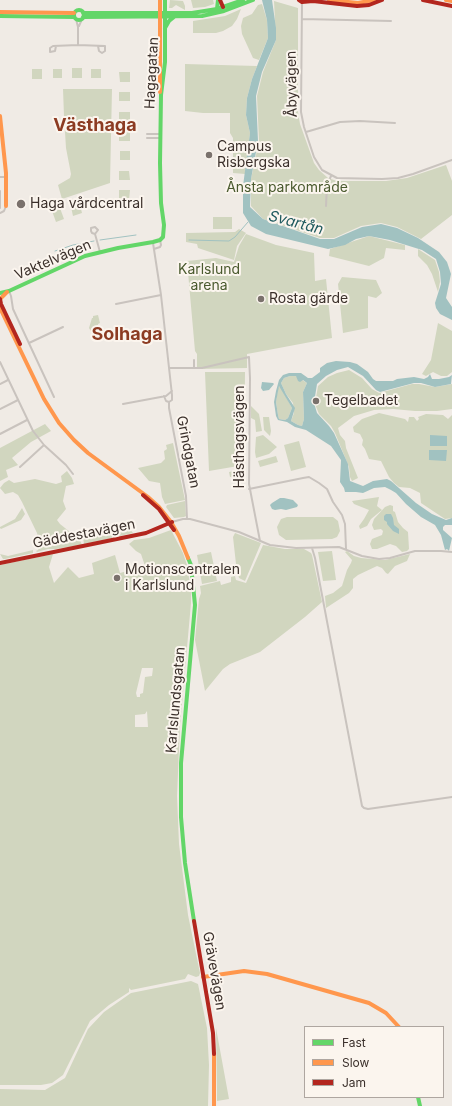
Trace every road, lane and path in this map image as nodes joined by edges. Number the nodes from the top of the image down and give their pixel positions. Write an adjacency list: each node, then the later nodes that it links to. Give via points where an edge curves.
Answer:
1 (165, 0): 12 (main road, Hagagatan)
2 (219, 0): 14 (main road)
3 (243, 0): 14 (main road)
4 (253, 0): 14 (main road)
5 (329, 0): 6 (main road, via 358,3)
6 (374, 0)
7 (382, 0): 10 (main road, via 370,5 357,6)
8 (423, 0): 13 (main road)
9 (446, 0): 11 (main road)
10 (303, 1): 22 (street, Åbyvägen)
11 (452, 1)
12 (162, 3): 16 (main road); 17 (main road, Hagagatan); 21 (main road)
13 (452, 6)
14 (222, 9): 21 (main road)
15 (0, 12): 19 (main road)
16 (151, 13): 17 (main road); 20 (main road)
17 (162, 15): 20 (main road); 21 (main road); 25 (main road, Hagagatan); 33 (main road, Hagagatan)
18 (0, 16): 19 (main road)
19 (75, 16): 20 (main road); 20 (main road, via 79,10); 24 (street)
20 (83, 16): 24 (street)
21 (173, 16): 25 (main road)
22 (302, 19): 23 (street); 31 (street, Åbyvägen, via 301,107)
23 (391, 21)
24 (78, 27): 26 (street)
25 (164, 29): 35 (main road, Hagagatan, via 165,62 161,95)
26 (78, 45): 27 (street); 28 (street)
27 (56, 46)
28 (98, 46)
29 (0, 116): 39 (main road)
30 (395, 123): 31 (street, via 344,122)
31 (306, 132): 37 (street, Åbyvägen, via 316,161 322,170)
32 (147, 134): 33 (street)
33 (159, 136): 34 (street); 35 (main road, Hagagatan)
34 (147, 138)
35 (160, 147): 46 (main road, Hagagatan, via 164,229)
36 (452, 160): 37 (street, via 392,179 343,179)
37 (331, 176): 42 (street, via 326,185)
38 (0, 177): 39 (street)
39 (7, 177): 41 (main road)
40 (0, 191): 43 (street)
41 (6, 206): 44 (street)
42 (326, 206)
43 (0, 208)
44 (0, 213)
45 (96, 234): 49 (street)
46 (160, 240): 47 (main road); 48 (street, via 160,247)
47 (153, 242): 48 (street, Grindgatan); 49 (main road, Vaktelvägen)
48 (154, 248): 51 (street, Grindgatan)
49 (100, 252): 50 (main road, Vaktelvägen, via 72,261)
50 (9, 291): 52 (main road, Vaktelvägen); 56 (street, via 13,309)
51 (161, 295): 53 (street); 60 (street, Grindgatan)
52 (0, 297): 57 (main road, Karlslundsgatan)
53 (116, 304)
54 (0, 308): 57 (main road, Karlslundsgatan)
55 (63, 327): 56 (street)
56 (29, 343): 66 (street)
57 (24, 357): 78 (main road, Karlslundsgatan, via 44,399 74,440 132,486)
58 (194, 360): 61 (street)
59 (0, 362): 62 (street)
60 (169, 368): 61 (street); 64 (street, Grindgatan)
61 (194, 368): 76 (street, Hästhagsvägen, via 249,357)
62 (8, 380): 63 (street); 67 (street)
63 (0, 384)
64 (172, 391): 65 (street); 68 (street, Grindgatan)
65 (164, 396): 68 (street); 69 (street)
66 (54, 397)
67 (18, 400): 70 (street); 71 (street)
68 (169, 402): 77 (street, Grindgatan, via 186,496)
69 (123, 404)
70 (0, 409)
71 (27, 420): 72 (street); 73 (street)
72 (0, 434)
73 (44, 445): 74 (street); 75 (street)
74 (20, 467)
75 (73, 474)
76 (249, 489): 79 (street, Hästhagsvägen); 81 (street, via 309,477 319,483 327,489 342,515)
77 (187, 518): 78 (street); 79 (street, via 239,532)
78 (171, 523): 83 (main road, Gäddestavägen, via 140,534); 85 (main road, Karlslundsgatan, via 190,562 195,599 181,767)
79 (260, 541): 80 (street, via 282,547)
80 (312, 548): 81 (street); 84 (street, via 362,806 368,809)
81 (346, 549): 82 (street, via 362,556 379,559 415,551)
82 (452, 552)
83 (0, 562)
84 (452, 796)
85 (183, 840): 86 (main road, Grävevägen)
86 (204, 977): 87 (main road, via 244,971 268,974 369,1003 386,1013); 88 (main road, Grävevägen, via 214,1045)
87 (398, 1026)
88 (214, 1106)

